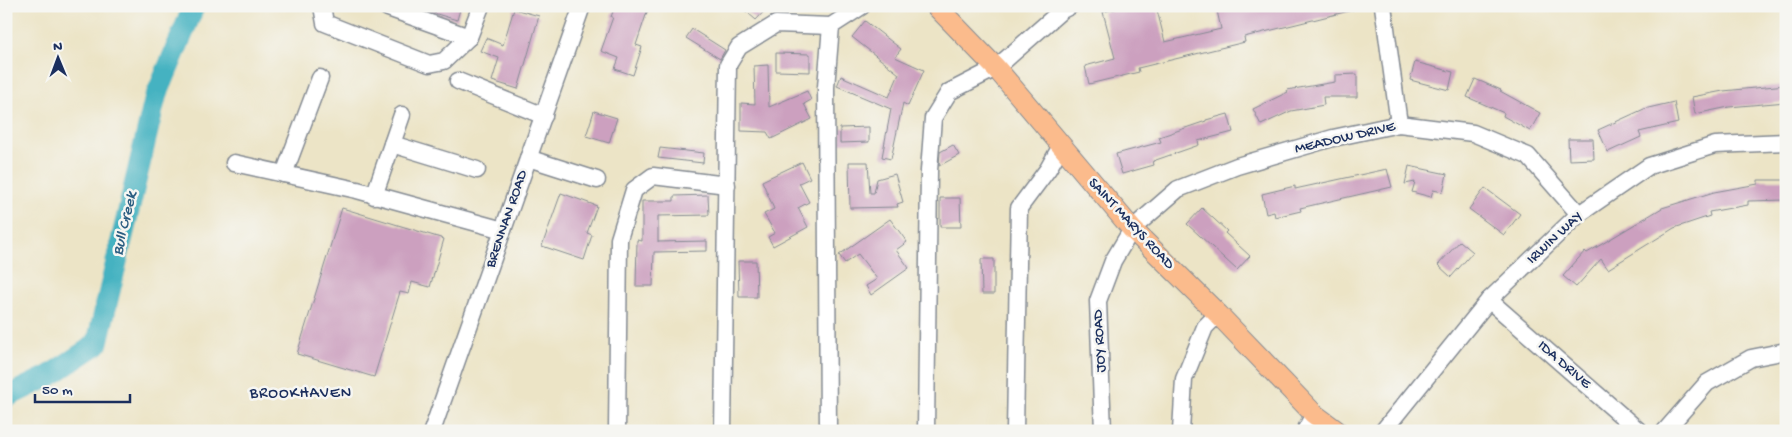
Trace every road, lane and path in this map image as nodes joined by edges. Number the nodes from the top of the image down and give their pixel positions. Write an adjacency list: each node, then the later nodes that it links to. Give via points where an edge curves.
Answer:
1 (322, 6): 10 (street, via 324,23 429,64 444,61)
2 (480, 6): 10 (street)
3 (582, 6): 15 (street, BRENNAN ROAD)
4 (862, 6): 9 (street)
5 (936, 6): 11 (main road, SAINT MARYS ROAD)
6 (1382, 6): 16 (street)
7 (386, 7): 10 (street)
8 (1064, 8): 11 (street)
9 (831, 26): 25 (street, via 776,24 739,47 728,65); 37 (street, via 826,87)
10 (468, 37)
11 (996, 68): 19 (main road, SAINT MARYS ROAD); 38 (street, via 949,92 933,118 929,171)
12 (320, 78): 23 (street)
13 (458, 81): 15 (street)
14 (402, 115): 18 (street)
15 (544, 116): 20 (street, BRENNAN ROAD)
16 (1399, 124): 27 (street, MEADOW DRIVE, via 1473,132 1528,156); 28 (street, MEADOW DRIVE, via 1333,138 1237,166 1178,189)
17 (1786, 142): 27 (street, IRWIN WAY, via 1715,145 1649,166)
18 (392, 144): 22 (street); 26 (street)
19 (1061, 146): 28 (main road, SAINT MARYS ROAD); 39 (street, via 1019,208)
20 (528, 158): 24 (street); 29 (street, BRENNAN ROAD)
21 (234, 163): 23 (street)
22 (477, 170)
23 (284, 174): 26 (street)
24 (597, 180)
25 (727, 185): 35 (street, via 653,176 634,190 619,239); 36 (street)
26 (374, 196): 29 (street)
27 (1579, 214): 30 (street, IRWIN WAY)
28 (1132, 229): 31 (main road, SAINT MARYS ROAD); 40 (street, JOY ROAD, via 1114,261 1098,301)
29 (503, 230): 34 (street, BRENNAN ROAD)
30 (1489, 300): 43 (street, IRWIN WAY); 44 (street, IDA DRIVE)
31 (1218, 314): 33 (main road, SAINT MARYS ROAD); 41 (street, via 1205,327 1184,379)
32 (1786, 351): 45 (street, via 1751,358 1707,383)
33 (1310, 422): 42 (main road, SAINT MARYS ROAD)
34 (432, 431)
35 (617, 431)
36 (723, 431)
37 (828, 431)
38 (926, 431)
39 (1015, 431)
40 (1103, 431)
41 (1181, 431)
42 (1337, 431)
43 (1384, 431)
44 (1639, 431)
45 (1665, 431)

